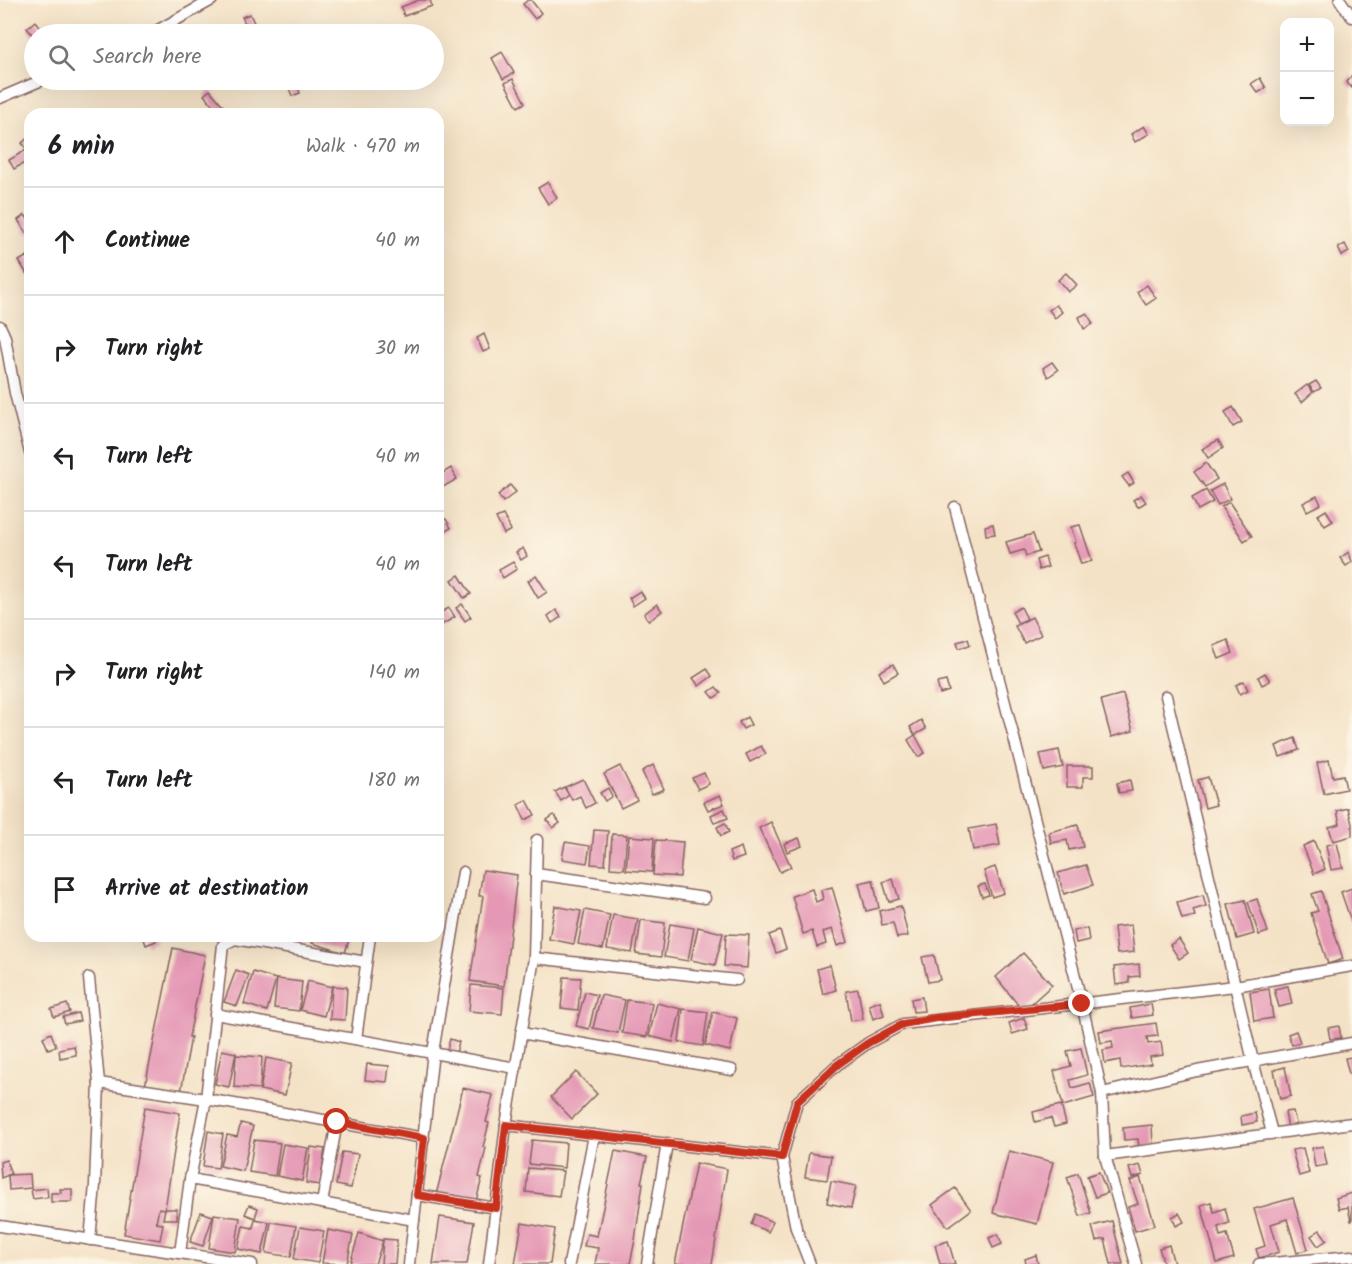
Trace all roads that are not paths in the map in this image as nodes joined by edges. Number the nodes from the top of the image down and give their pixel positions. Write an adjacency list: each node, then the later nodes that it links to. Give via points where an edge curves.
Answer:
1 (212, 0): 4 (street)
2 (1340, 0): 3 (street)
3 (1352, 17)
4 (170, 24)
5 (24, 88): 6 (street)
6 (0, 98)
7 (0, 326): 8 (street)
8 (24, 429)
9 (955, 507): 24 (street)
10 (1166, 696): 23 (street)
11 (537, 840): 13 (street)
12 (463, 872): 29 (street)
13 (536, 874): 14 (street); 18 (street)
14 (705, 898)
15 (229, 942): 25 (street, via 223,945)
16 (252, 942): 19 (street)
17 (369, 942): 19 (street)
18 (534, 958): 22 (street); 26 (street)
19 (366, 962): 27 (street)
20 (1352, 966): 23 (street)
21 (89, 978): 33 (street)
22 (737, 980)
23 (1235, 986): 24 (street); 30 (street)
24 (1082, 1004): 34 (street); 44 (street, via 903,1024 837,1065 797,1102)
25 (215, 1014): 27 (street); 35 (street)
26 (522, 1033): 31 (street); 32 (street)
27 (356, 1039): 29 (street)
28 (1352, 1043): 30 (street)
29 (433, 1052): 31 (street); 41 (street)
30 (1253, 1061): 34 (street); 39 (street)
31 (516, 1068): 38 (street)
32 (732, 1070)
33 (99, 1083): 35 (street); 51 (street)
34 (1102, 1093): 43 (street)
35 (206, 1099): 36 (street); 45 (street)
36 (337, 1122): 41 (street); 47 (street)
37 (1352, 1123): 39 (street)
38 (506, 1125): 40 (street); 48 (street)
39 (1272, 1133): 43 (street)
40 (594, 1135): 42 (street); 58 (street)
41 (424, 1138): 46 (street)
42 (667, 1143): 44 (street); 59 (street)
43 (1105, 1156): 61 (street)
44 (782, 1157): 60 (street, via 796,1228)
45 (190, 1179): 47 (street); 52 (street)
46 (417, 1195): 48 (street); 49 (street)
47 (322, 1203): 49 (street)
48 (496, 1208): 57 (street)
49 (414, 1220): 56 (street)
50 (0, 1226): 51 (street)
51 (90, 1240): 52 (street)
52 (180, 1253): 55 (street)
53 (1352, 1256): 54 (street)
54 (1265, 1263)
55 (252, 1264)
56 (409, 1264)
57 (489, 1264)
58 (568, 1264)
59 (647, 1264)
60 (810, 1264)
61 (1136, 1264)

